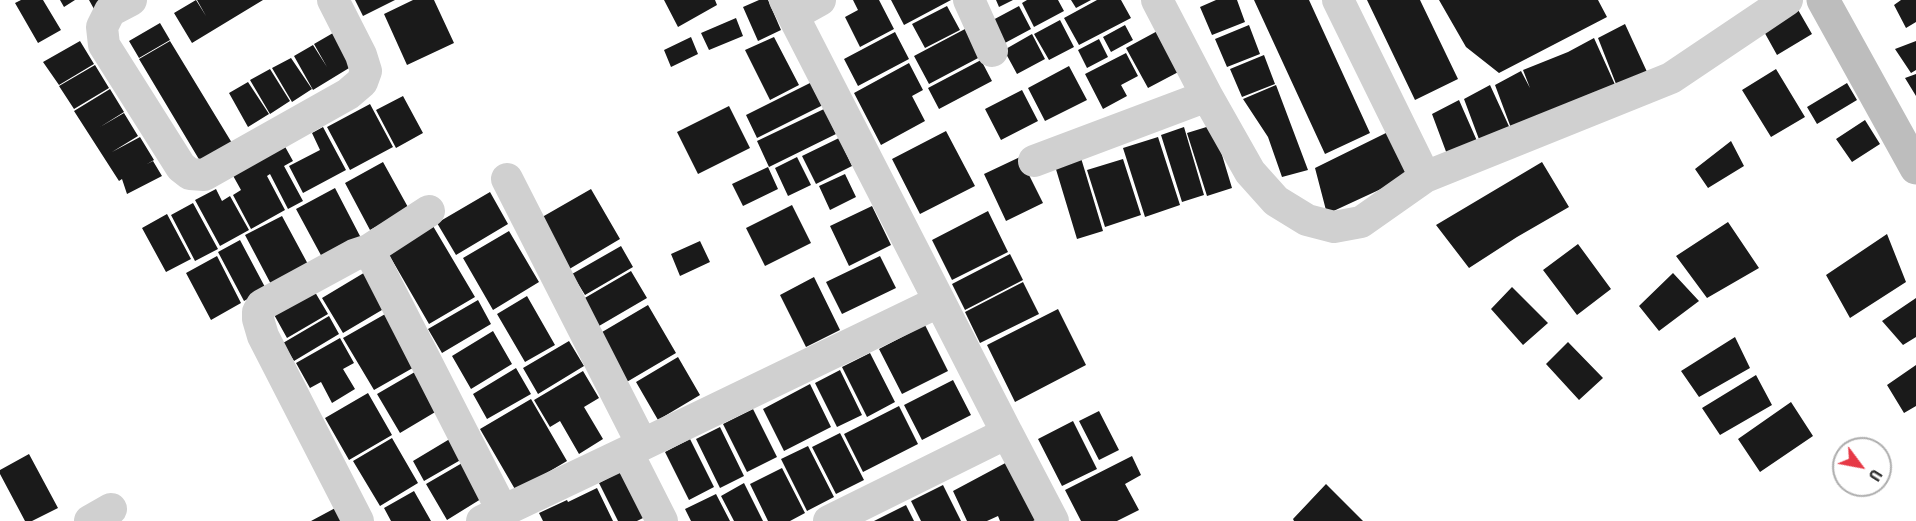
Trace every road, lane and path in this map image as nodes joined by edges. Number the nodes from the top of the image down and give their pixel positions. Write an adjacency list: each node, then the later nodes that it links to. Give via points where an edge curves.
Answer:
1 (131, 0): 2 (street, via 110,11 102,27 104,45 182,167 190,174 204,175 348,94 362,82 366,71 361,55)
2 (333, 0)
3 (820, 0): 9 (street)
4 (969, 0): 10 (street)
5 (1157, 0): 11 (street)
6 (1338, 0): 14 (street)
7 (1787, 0): 14 (street, via 1671,78)
8 (1823, 0): 13 (main road)
9 (789, 7): 18 (street)
10 (992, 51)
11 (1207, 96): 12 (street); 14 (street, via 1250,172 1276,201 1307,219 1334,227 1361,222)
12 (1034, 161)
13 (1916, 168)
14 (1425, 177)
15 (507, 179): 20 (street)
16 (429, 211): 17 (street)
17 (369, 250): 21 (street); 23 (street, via 262,305 258,312 263,336)
18 (938, 302): 19 (street); 20 (street)
19 (1007, 433): 22 (street); 25 (street)
20 (634, 448): 21 (street); 24 (street)
21 (492, 516)
22 (837, 519)
23 (358, 521)
24 (662, 521)
25 (1053, 521)

